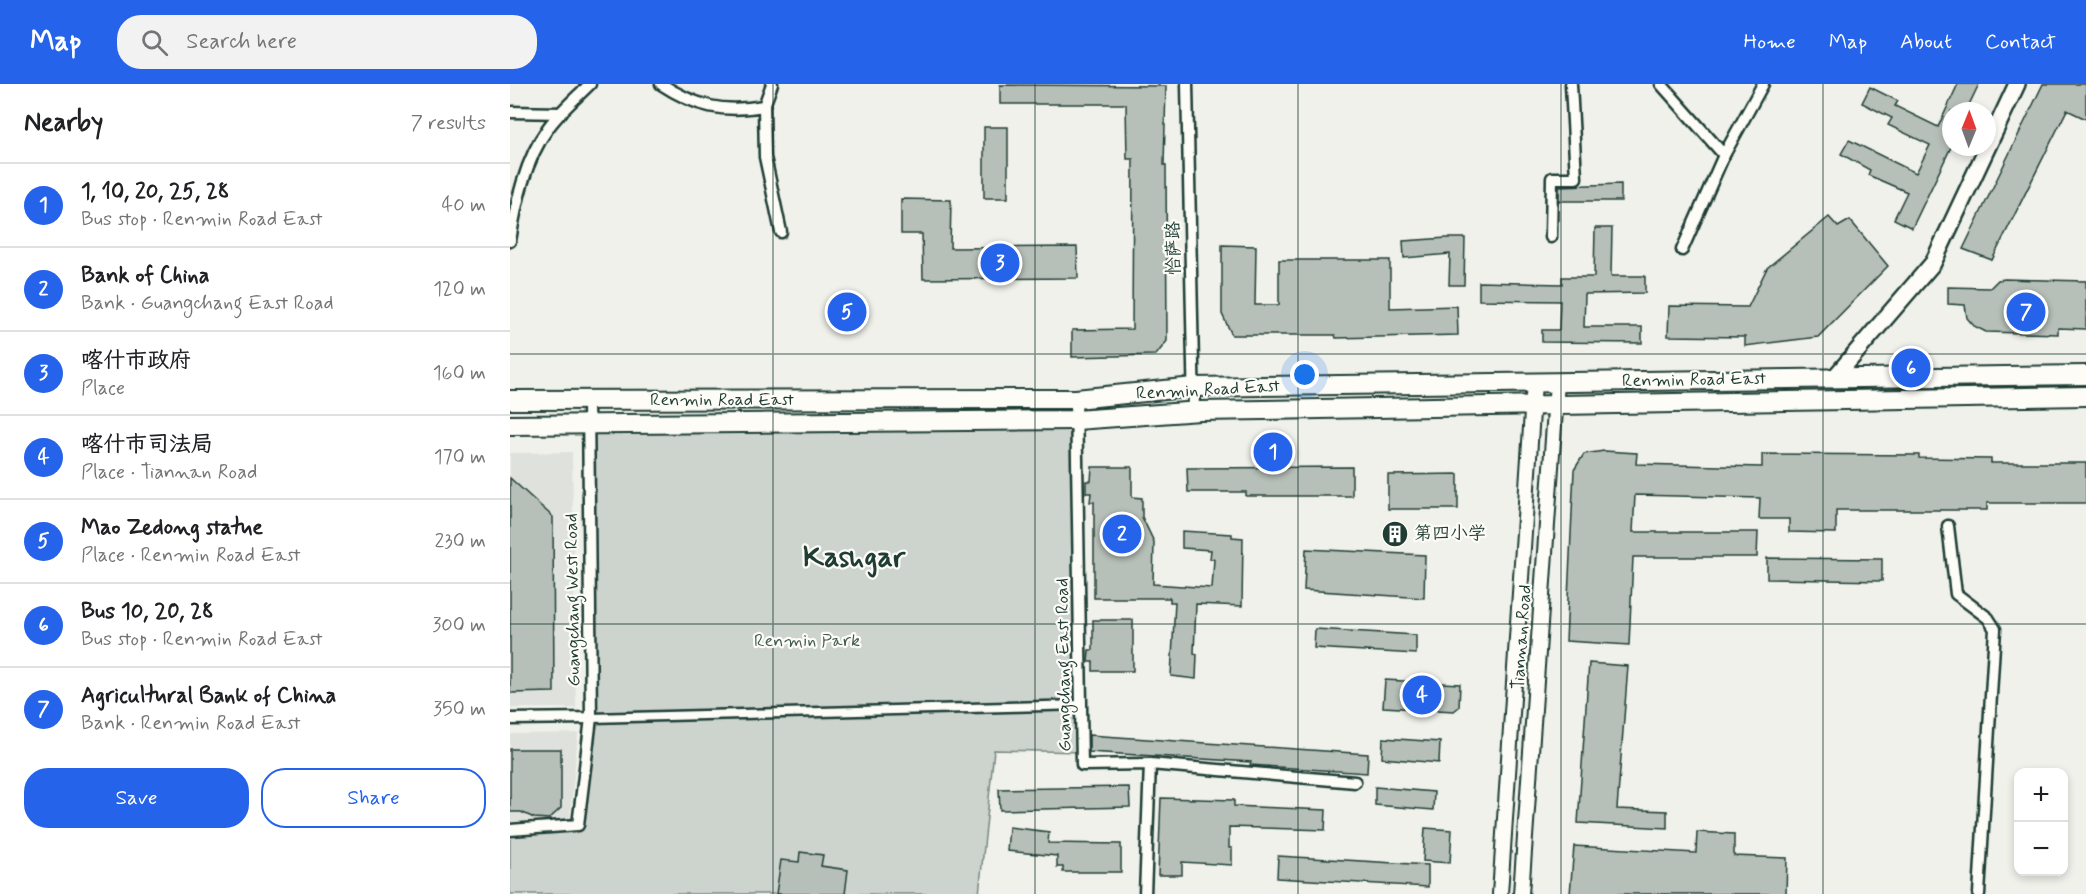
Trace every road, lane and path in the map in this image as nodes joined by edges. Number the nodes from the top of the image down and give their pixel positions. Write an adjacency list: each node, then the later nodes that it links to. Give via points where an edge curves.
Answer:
1 (590, 84): 11 (street)
2 (661, 84): 9 (street, via 719,110)
3 (772, 84): 9 (street)
4 (1186, 84): 21 (street, 恰萨路)
5 (1571, 84): 14 (street, via 1575,178 1552,178)
6 (1661, 84): 12 (street)
7 (1762, 84): 12 (street)
8 (2017, 84): 18 (main road, via 1933,263)
9 (764, 106): 13 (street, via 765,157)
10 (510, 112): 11 (street)
11 (561, 113): 15 (street, via 547,129 531,160)
12 (1724, 155): 16 (street)
13 (782, 232)
14 (1551, 237)
15 (510, 241)
16 (1682, 250)
17 (2086, 375): 18 (main road, Renmin Road East)
18 (1834, 378): 20 (main road, Renmin Road East)
19 (1534, 382): 20 (main road, Renmin Road East); 21 (main road, Renmin Road East); 26 (street, Tiannan Road)
20 (1557, 382): 27 (street, Tiannan Road)
21 (1194, 387): 23 (main road, Renmin Road East); 28 (street, 恰萨路)
22 (2086, 396): 27 (main road, Renmin Road East)
23 (1076, 399): 25 (main road, Renmin Road East); 29 (street, Guangchang East Road)
24 (510, 400): 25 (main road, Renmin Road East)
25 (588, 400): 31 (street, Guangchang West Road)
26 (1533, 405): 27 (main road, Renmin Road East); 28 (main road, Renmin Road East); 40 (street, Tiannan Road)
27 (1556, 405): 41 (street, Tiannan Road)
28 (1194, 411): 29 (main road, Renmin Road East)
29 (1076, 420): 31 (main road, Renmin Road East); 33 (street, Guangchang East Road)
30 (510, 425): 31 (main road, Renmin Road East)
31 (587, 426): 34 (street, Guangchang West Road)
32 (1948, 526): 42 (street, via 1956,594 1988,618 1995,629)
33 (1081, 705): 34 (street); 36 (street, Guangchang East Road, via 1082,765)
34 (591, 718): 35 (street); 38 (street, Guangchang West Road, via 578,825)
35 (510, 719)
36 (1150, 764): 37 (street, Guangchang East Road); 39 (street)
37 (1355, 782)
38 (510, 830)
39 (1145, 894)
40 (1500, 894)
41 (1521, 894)
42 (1979, 894)

